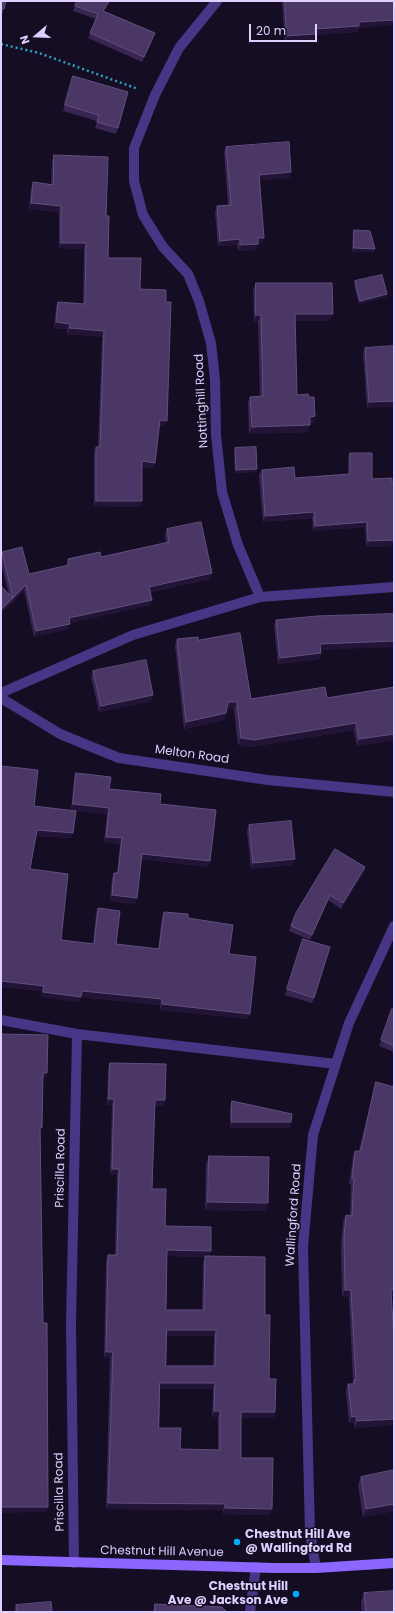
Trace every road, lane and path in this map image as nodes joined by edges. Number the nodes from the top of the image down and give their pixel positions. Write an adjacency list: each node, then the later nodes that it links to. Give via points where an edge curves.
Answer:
1 (217, 1): 5 (street, Nottinghill Road, via 180,48 156,95 134,148 134,181 143,216 163,247 188,274 199,301 211,343 222,492 238,545)
2 (1, 44): 3 (path, via 38,53)
3 (138, 89)
4 (394, 587): 5 (street)
5 (260, 597): 6 (street, via 132,635)
6 (1, 693)
7 (1, 698): 8 (street, Melton Road, via 60,734 119,758 268,780)
8 (394, 792)
9 (394, 926): 12 (street, Wallingford Road, via 349,1024)
10 (1, 1020): 11 (street)
11 (77, 1034): 12 (street); 14 (street, Priscilla Road, via 71,1324)
12 (336, 1064): 17 (street, Wallingford Road, via 314,1135 303,1247 310,1532)
13 (1, 1560): 14 (main road, Chestnut Hill Avenue)
14 (74, 1563): 16 (main road, Chestnut Hill Avenue)
15 (394, 1563): 17 (main road, Chestnut Hill Avenue)
16 (256, 1567): 17 (main road, Chestnut Hill Avenue); 18 (street)
17 (316, 1568)
18 (250, 1612)

